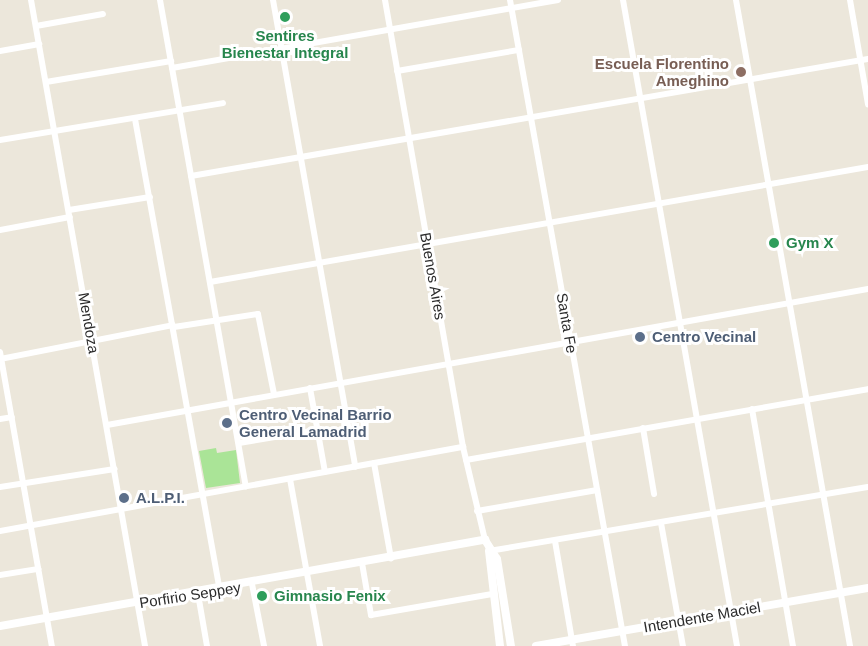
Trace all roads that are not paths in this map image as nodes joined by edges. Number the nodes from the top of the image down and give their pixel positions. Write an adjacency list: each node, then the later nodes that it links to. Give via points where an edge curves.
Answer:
1 (31, 0): 12 (street, Mendoza)
2 (160, 0): 20 (street)
3 (273, 0): 15 (street)
4 (385, 0): 13 (street, Buenos Aires)
5 (510, 0): 10 (street, Santa Fe)
6 (558, 0): 10 (street)
7 (623, 0): 24 (street)
8 (736, 0): 22 (street)
9 (850, 0): 19 (street)
10 (512, 8): 13 (street); 16 (street, Santa Fe)
11 (103, 14): 12 (street)
12 (36, 26): 14 (street, Mendoza)
13 (390, 29): 15 (street); 21 (street, Buenos Aires)
14 (39, 44): 17 (street); 23 (street, Mendoza)
15 (282, 48): 20 (street); 33 (street)
16 (519, 50): 21 (street); 28 (street, Santa Fe)
17 (0, 51)
18 (868, 59): 19 (street)
19 (860, 61): 22 (street); 26 (street)
20 (171, 64): 23 (street); 27 (street)
21 (397, 71): 31 (street, Buenos Aires)
22 (750, 80): 24 (street); 36 (street)
23 (46, 82): 30 (street, Mendoza)
24 (640, 98): 28 (street); 38 (street)
25 (223, 103): 27 (street)
26 (868, 104)
27 (179, 111): 29 (street); 35 (street)
28 (531, 117): 31 (street); 40 (street, Santa Fe)
29 (135, 119): 30 (street); 37 (street)
30 (55, 131): 32 (street); 39 (street, Mendoza)
31 (409, 137): 33 (street); 42 (street, Buenos Aires)
32 (0, 140)
33 (301, 156): 35 (street); 43 (street)
34 (868, 167): 36 (street)
35 (191, 176): 44 (street)
36 (768, 184): 38 (street); 46 (street)
37 (150, 197): 39 (street); 49 (street)
38 (658, 203): 40 (street); 48 (street)
39 (70, 214): 41 (street); 50 (street, Mendoza)
40 (550, 224): 42 (street); 51 (street, Santa Fe)
41 (0, 230)
42 (428, 245): 43 (street); 53 (street, Buenos Aires)
43 (320, 264): 44 (street); 54 (street)
44 (210, 282): 47 (street)
45 (868, 289): 46 (street)
46 (789, 303): 48 (street); 58 (street)
47 (217, 319): 49 (street); 57 (street, via 258,314); 59 (street)
48 (680, 324): 51 (street); 64 (street)
49 (173, 326): 50 (street); 61 (street)
50 (92, 342): 52 (street); 65 (street, Mendoza)
51 (571, 342): 53 (street); 68 (street, Santa Fe)
52 (0, 357): 62 (street)
53 (448, 364): 54 (street); 70 (street, Buenos Aires)
54 (340, 383): 55 (street); 73 (street)
55 (310, 388): 57 (street); 67 (street)
56 (868, 389): 58 (street)
57 (274, 394): 59 (street)
58 (806, 400): 60 (street); 83 (street)
59 (232, 402): 61 (street); 69 (street)
60 (752, 409): 64 (street); 85 (street)
61 (188, 411): 65 (street); 84 (street)
62 (12, 417): 63 (street); 77 (street)
63 (0, 419)
64 (696, 419): 66 (street); 88 (street)
65 (107, 425): 74 (street, Mendoza)
66 (643, 428): 68 (street); 82 (street)
67 (317, 430): 69 (street); 75 (street)
68 (588, 438): 71 (street); 81 (street, Santa Fe)
69 (239, 444): 78 (street)
70 (463, 447): 71 (street, Buenos Aires); 72 (street)
71 (466, 460): 87 (street, Buenos Aires)
72 (374, 463): 73 (street); 96 (street)
73 (355, 466): 75 (street)
74 (115, 469): 77 (street); 86 (street, Mendoza)
75 (325, 472): 76 (street)
76 (290, 479): 78 (street); 99 (street)
77 (24, 483): 79 (street); 90 (street)
78 (246, 486): 84 (street)
79 (0, 487)
80 (868, 487): 83 (street)
81 (597, 490): 87 (street); 92 (street, Santa Fe)
82 (654, 494)
83 (823, 494): 85 (street); 104 (street)
84 (202, 495): 86 (street); 103 (street)
85 (769, 504): 88 (street); 108 (street)
86 (122, 509): 90 (street); 107 (street, Mendoza)
87 (477, 511): 93 (street, Buenos Aires)
88 (713, 514): 89 (street); 109 (street)
89 (661, 523): 92 (street); 111 (street)
90 (31, 526): 91 (street); 98 (street)
91 (0, 531)
92 (604, 533): 94 (street); 113 (street, Santa Fe)
93 (485, 540): 95 (main road, Buenos Aires); 96 (main road, Porfirio Seppey)
94 (555, 541): 95 (street); 114 (street)
95 (489, 551): 106 (main road, Buenos Aires); 121 (main road, Buenos Aires, via 497,559)
96 (391, 558): 97 (main road, Porfirio Seppey)
97 (362, 563): 99 (main road, Porfirio Seppey); 106 (street, via 372,615)
98 (39, 569): 100 (street); 110 (street)
99 (307, 573): 101 (main road, Porfirio Seppey); 119 (street)
100 (0, 575)
101 (252, 584): 103 (main road, Porfirio Seppey); 118 (street)
102 (868, 588): 104 (main road, Intendente Maciel)
103 (220, 590): 105 (main road, Porfirio Seppey)
104 (840, 593): 108 (main road, Intendente Maciel); 127 (street)
105 (198, 594): 107 (main road, Porfirio Seppey); 117 (street)
106 (492, 594): 120 (main road, Buenos Aires)
107 (137, 603): 110 (main road, Porfirio Seppey); 116 (street, Mendoza)
108 (786, 603): 109 (main road, Intendente Maciel); 126 (street)
109 (731, 612): 111 (main road, Intendente Maciel); 125 (street)
110 (48, 618): 112 (main road, Porfirio Seppey); 115 (street)
111 (679, 621): 113 (main road, Intendente Maciel); 124 (street)
112 (0, 626)
113 (623, 632): 114 (main road, Intendente Maciel); 123 (street, Santa Fe)
114 (572, 643): 122 (main road, Intendente Maciel)
115 (52, 646)
116 (145, 646)
117 (207, 646)
118 (264, 646)
119 (320, 646)
120 (501, 646)
121 (511, 646)
122 (536, 646)
123 (625, 646)
124 (683, 646)
125 (737, 646)
126 (793, 646)
127 (850, 646)

